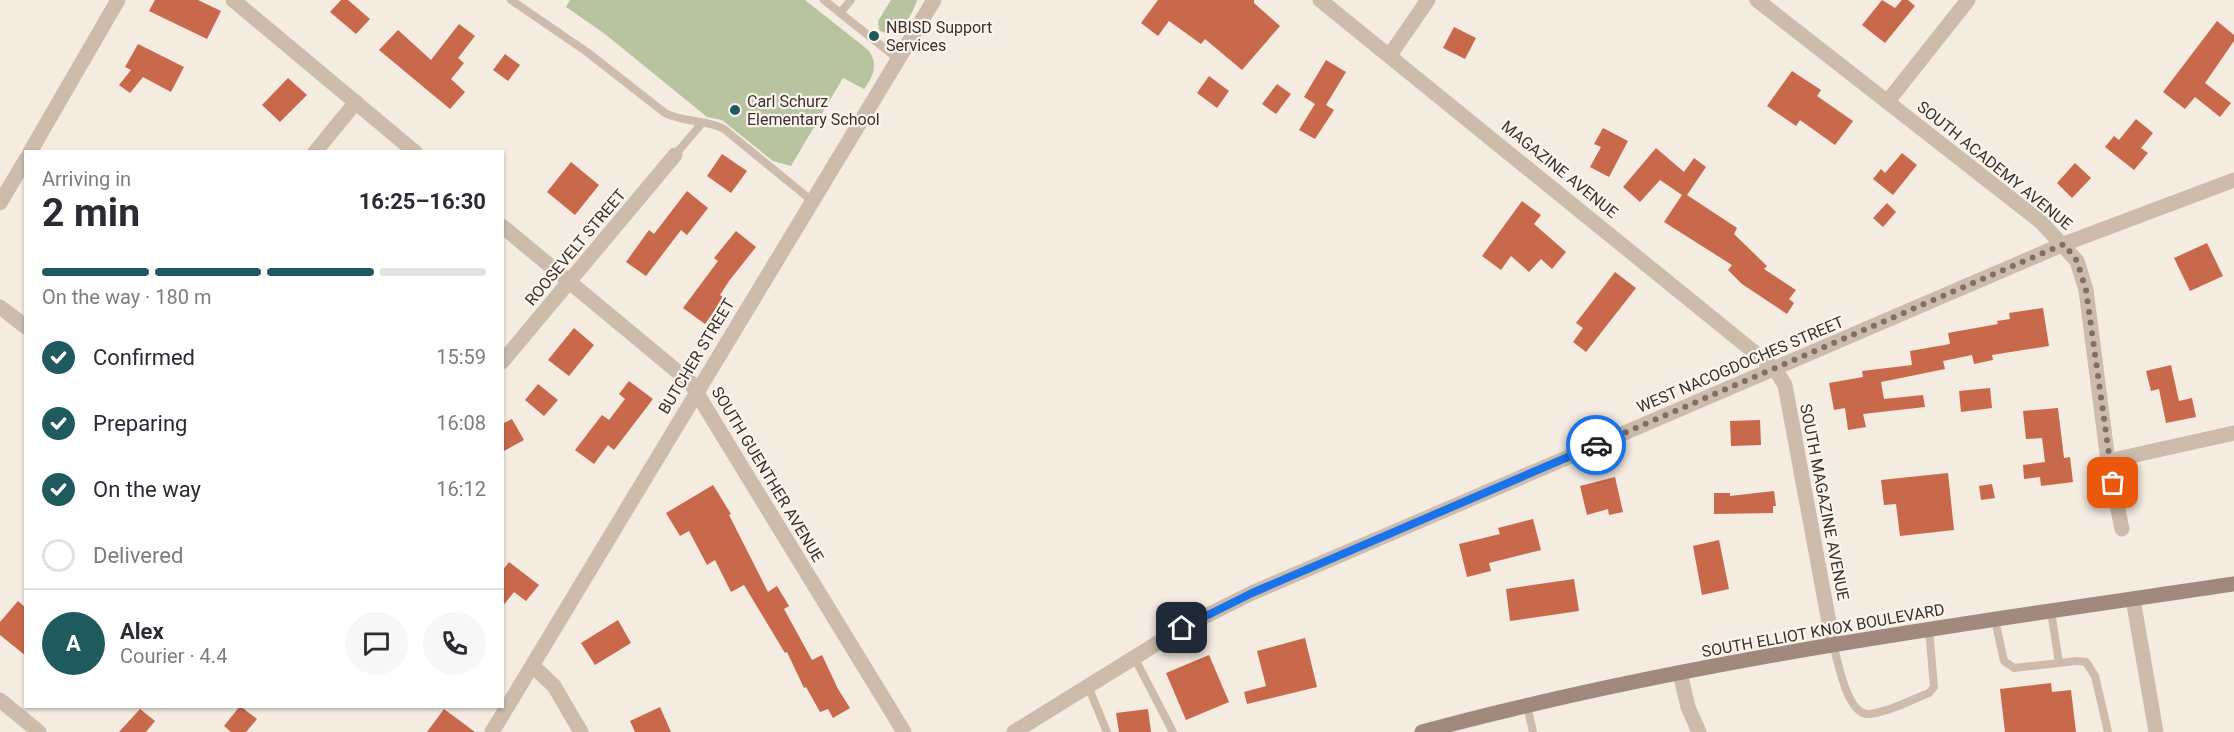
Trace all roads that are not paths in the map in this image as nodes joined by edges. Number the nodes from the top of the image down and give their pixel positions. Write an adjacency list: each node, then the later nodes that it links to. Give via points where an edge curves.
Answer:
1 (118, 0): 17 (street)
2 (233, 0): 14 (street)
3 (511, 0): 16 (lane, via 587,52 665,113)
4 (824, 0): 11 (lane)
5 (850, 0): 11 (lane)
6 (934, 0): 13 (street, BUTCHER STREET)
7 (1320, 0): 12 (street, MAGAZINE AVENUE)
8 (1428, 0): 12 (street)
9 (1757, 0): 15 (street, SOUTH ACADEMY AVENUE)
10 (1968, 0): 15 (street)
11 (840, 13): 13 (lane)
12 (1390, 55): 31 (street, MAGAZINE AVENUE)
13 (898, 59): 23 (street, BUTCHER STREET)
14 (356, 102): 18 (street); 19 (street)
15 (1888, 102): 26 (street, SOUTH ACADEMY AVENUE)
16 (702, 123): 20 (lane); 23 (lane, via 724,129)
17 (31, 150)
18 (317, 150)
19 (413, 150)
20 (675, 155): 27 (street, ROOSEVELT STREET)
21 (24, 162): 24 (street)
22 (2234, 180): 26 (street, WEST NACOGDOCHES STREET)
23 (811, 200): 32 (street, BUTCHER STREET)
24 (0, 203)
25 (504, 228): 27 (street, SOUTH GUENTHER AVENUE)
26 (2064, 244): 31 (street, WEST NACOGDOCHES STREET); 34 (street, SOUTH ACADEMY AVENUE, via 2077,261 2086,290)
27 (568, 281): 30 (street, ROOSEVELT STREET); 32 (street, SOUTH GUENTHER AVENUE, via 683,374)
28 (0, 307): 29 (street)
29 (24, 325)
30 (504, 360)
31 (1775, 369): 41 (street, SOUTH MAGAZINE AVENUE, via 1785,386); 42 (street, WEST NACOGDOCHES STREET, via 1252,593)
32 (696, 391): 44 (street, BUTCHER STREET); 56 (street, SOUTH GUENTHER AVENUE)
33 (2234, 434): 34 (street)
34 (2108, 460): 35 (street, SOUTH ACADEMY AVENUE)
35 (2122, 529)
36 (2234, 584): 37 (main road, SOUTH ELLIOT KNOX BOULEVARD)
37 (2133, 599): 38 (main road, SOUTH ELLIOT KNOX BOULEVARD); 52 (street)
38 (2051, 611): 39 (main road, SOUTH ELLIOT KNOX BOULEVARD); 43 (lane)
39 (1995, 620): 40 (main road, SOUTH ELLIOT KNOX BOULEVARD); 43 (lane, via 2008,666)
40 (1929, 629): 41 (main road, SOUTH ELLIOT KNOX BOULEVARD); 41 (lane, via 1934,687 1929,693 1870,714 1860,713 1851,703)
41 (1833, 644): 45 (main road, SOUTH ELLIOT KNOX BOULEVARD)
42 (1134, 657): 46 (street, WEST NACOGDOCHES STREET); 59 (lane)
43 (2059, 663): 63 (lane, via 2086,662 2092,668)
44 (532, 666): 48 (street, BUTCHER STREET); 55 (street, via 554,686)
45 (1680, 673): 49 (main road, SOUTH ELLIOT KNOX BOULEVARD); 62 (street)
46 (1088, 686): 57 (street, WEST NACOGDOCHES STREET); 58 (lane)
47 (0, 700): 53 (street)
48 (504, 701)
49 (1527, 705): 51 (main road, SOUTH ELLIOT KNOX BOULEVARD); 61 (lane)
50 (496, 711): 54 (street, BUTCHER STREET)
51 (1457, 727): 60 (main road, SOUTH ELLIOT KNOX BOULEVARD)
52 (2154, 731)
53 (39, 732)
54 (492, 732)
55 (581, 732)
56 (904, 732)
57 (1014, 732)
58 (1107, 732)
59 (1173, 732)
60 (1422, 732)
61 (1533, 732)
62 (1699, 732)
63 (2108, 732)

